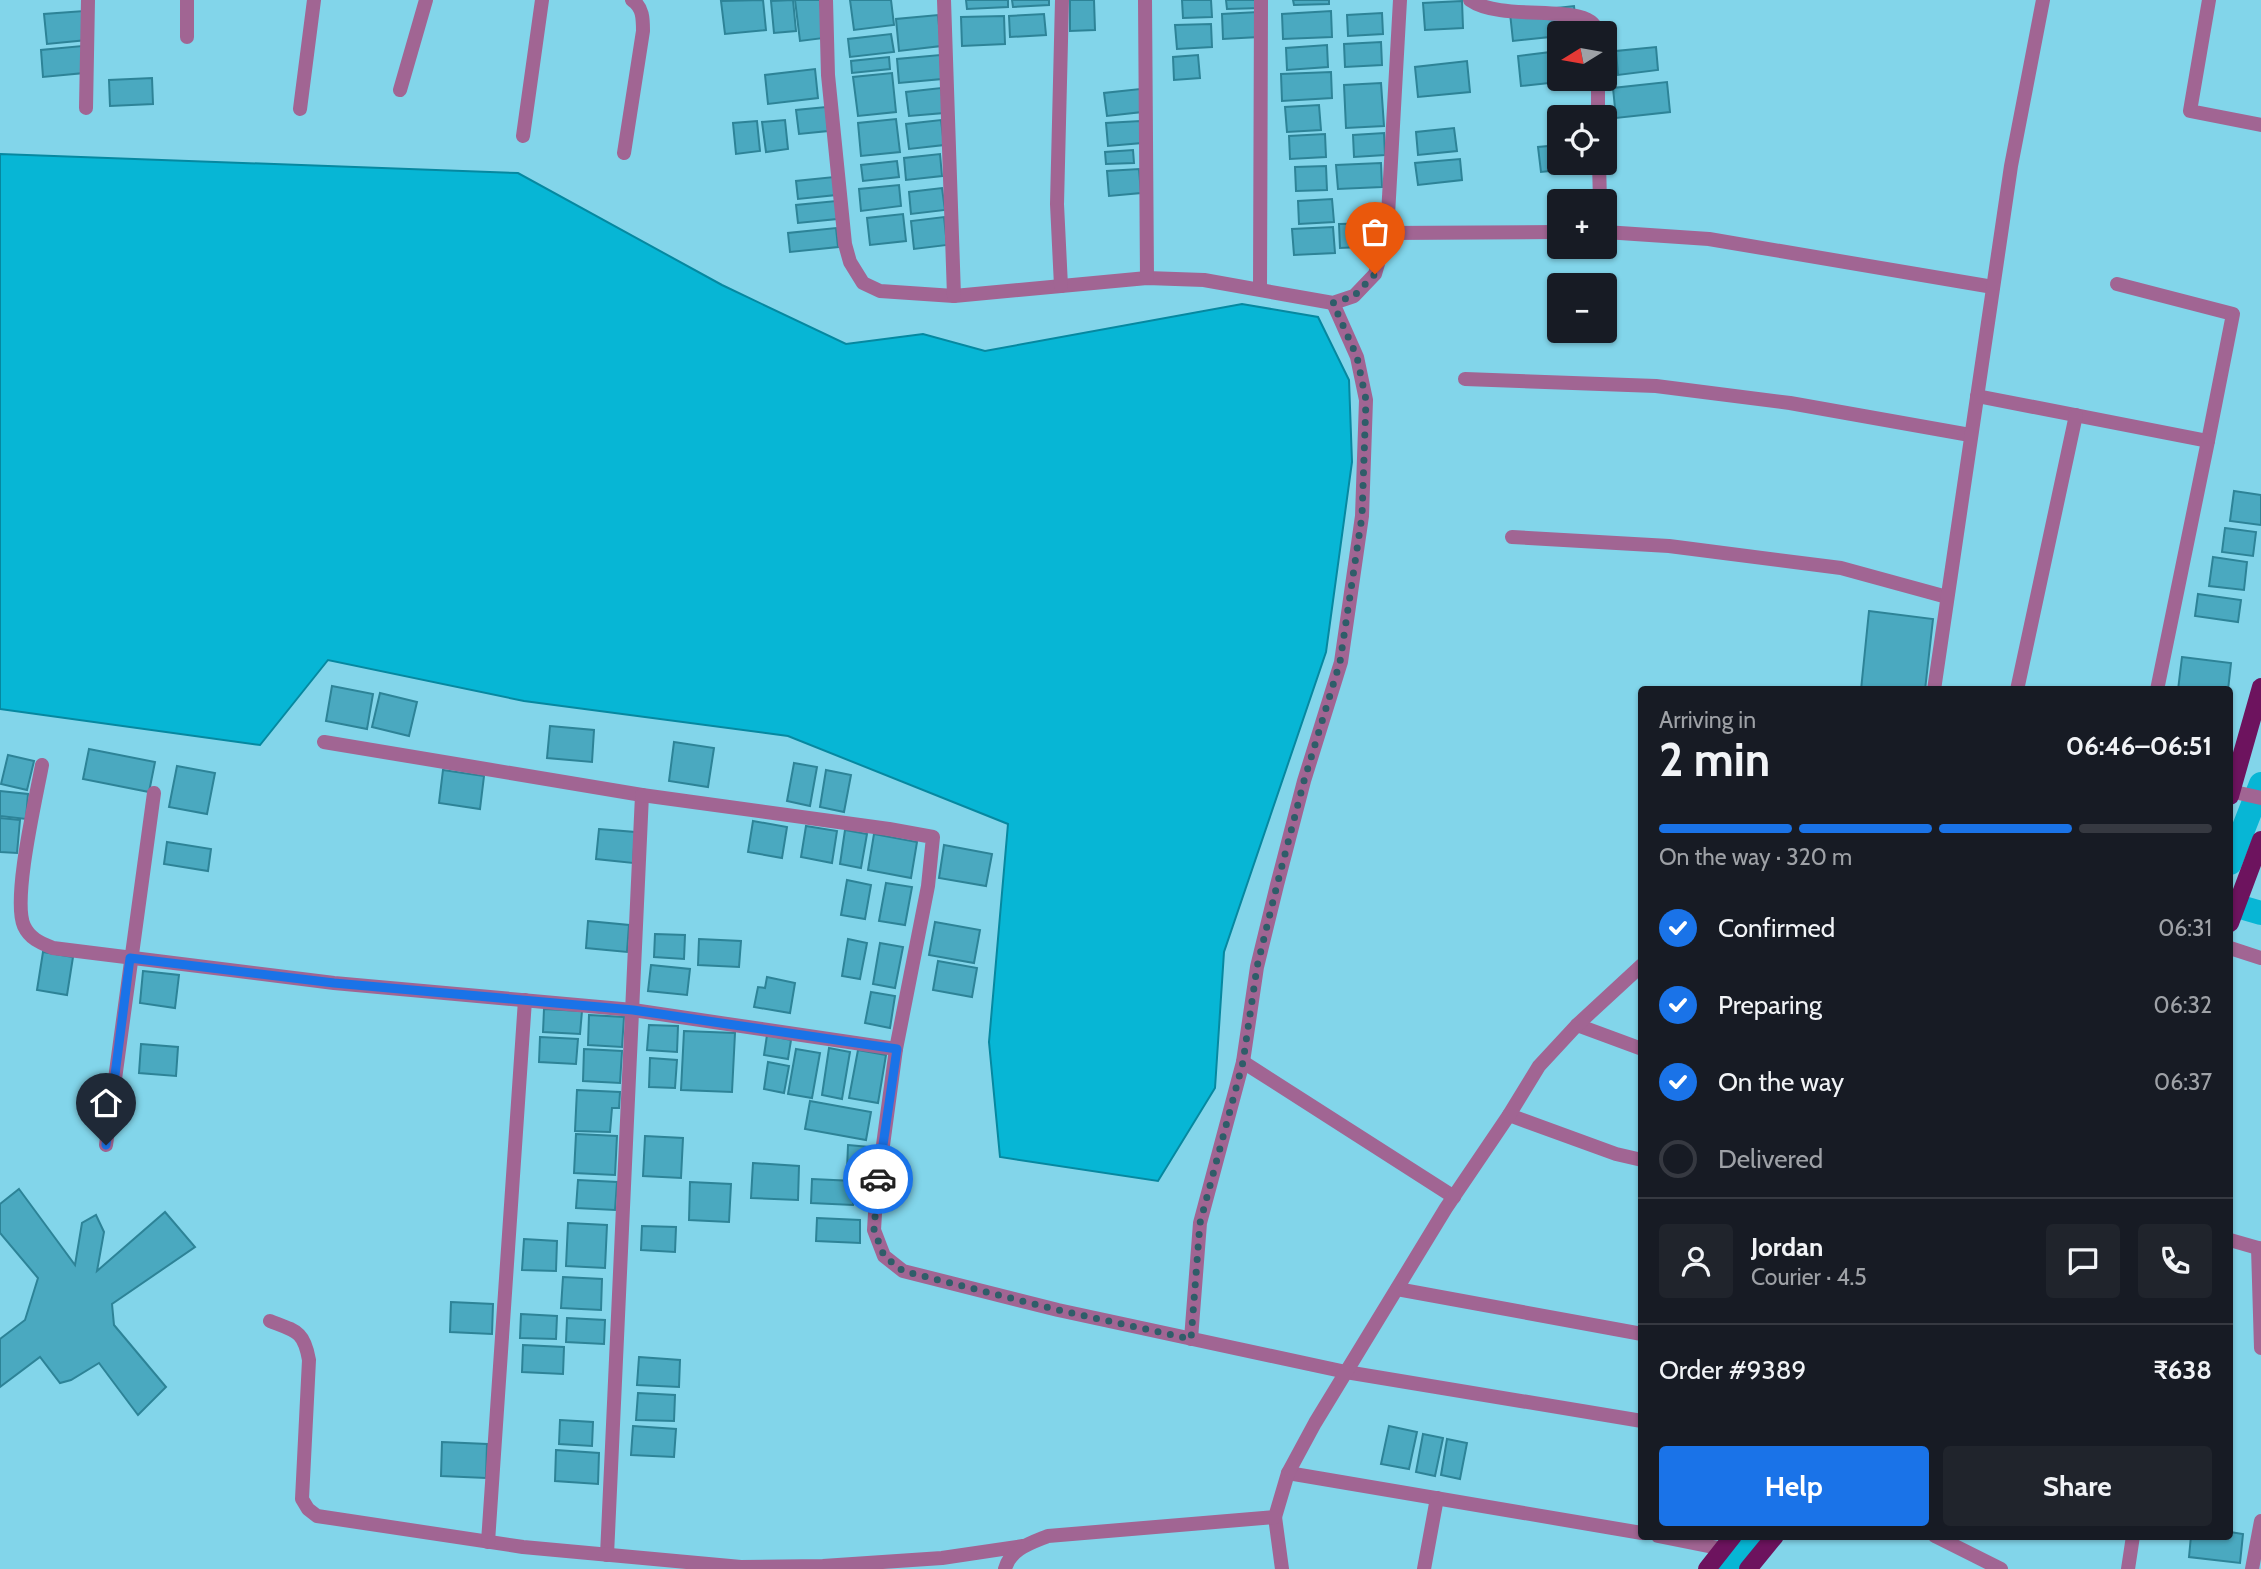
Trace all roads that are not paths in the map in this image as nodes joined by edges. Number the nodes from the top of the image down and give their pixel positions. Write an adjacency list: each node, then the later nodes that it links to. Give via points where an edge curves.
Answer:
1 (88, 0): 19 (street)
2 (187, 0): 17 (street)
3 (314, 0): 20 (street)
4 (426, 0): 18 (street)
5 (542, 0): 22 (street)
6 (632, 0): 23 (street, via 643,15 643,31)
7 (826, 0): 32 (street, via 828,75 850,262 863,282 880,291)
8 (944, 0): 32 (street)
9 (1062, 0): 29 (street, via 1057,204)
10 (1145, 0): 27 (street)
11 (1261, 0): 31 (street)
12 (1400, 0): 25 (street)
13 (1470, 0): 16 (street, via 1495,6 1568,1 1584,4)
14 (2042, 0): 30 (street)
15 (2209, 0): 21 (street, via 2190,111)
16 (1595, 21)
17 (187, 37)
18 (400, 90)
19 (86, 108)
20 (300, 109)
21 (2261, 125)
22 (523, 136)
23 (624, 153)
24 (1547, 232): 25 (street)
25 (1387, 233): 33 (street, via 1375,274 1354,296)
26 (1617, 233): 30 (street, via 1709,239)
27 (1147, 278): 29 (street); 31 (street, via 1204,280)
28 (2117, 284): 38 (street, via 2233,314)
29 (1061, 286): 32 (street)
30 (1993, 287): 35 (street)
31 (1260, 289): 33 (street)
32 (954, 296)
33 (1333, 303): 63 (street, via 1357,357 1366,400 1362,516 1340,662 1257,967)
34 (1465, 379): 37 (street, via 1656,387 1790,402)
35 (1977, 396): 36 (street); 37 (street)
36 (2076, 415): 38 (street); 42 (street)
37 (1970, 435): 40 (street)
38 (2208, 441): 43 (street)
39 (1512, 537): 40 (street, via 1669,546 1841,568)
40 (1947, 597): 41 (street)
41 (1935, 686)
42 (2018, 686)
43 (2158, 686)
44 (2261, 687): 48 (main road)
45 (324, 742): 49 (street)
46 (42, 765): 55 (street, via 20,889 24,927 36,941 53,948)
47 (154, 793): 55 (street)
48 (2234, 793): 50 (street)
49 (642, 795): 59 (street); 62 (street, via 933,837)
50 (2261, 798)
51 (2261, 840): 52 (main road)
52 (2258, 859): 53 (main road)
53 (2234, 912)
54 (2233, 949): 56 (street)
55 (130, 958): 58 (street); 65 (street)
56 (2261, 958)
57 (1638, 969): 60 (street)
58 (525, 1000): 59 (street); 86 (street)
59 (633, 1010): 62 (street); 89 (street)
60 (1577, 1025): 61 (street); 64 (street, via 1539,1066)
61 (1638, 1048)
62 (897, 1049): 73 (street, via 876,1197 874,1230 884,1256 903,1271)
63 (1243, 1062): 67 (street); 73 (street, via 1200,1223)
64 (1509, 1115): 66 (street); 67 (street)
65 (106, 1145)
66 (1638, 1159)
67 (1454, 1197): 70 (street)
68 (2233, 1241): 69 (street)
69 (2259, 1248): 74 (street)
70 (1397, 1289): 72 (street); 75 (street)
71 (270, 1321): 86 (street, via 298,1331 306,1343 302,1499 309,1509 332,1519)
72 (1638, 1333)
73 (1191, 1339): 75 (street)
74 (2261, 1348)
75 (1346, 1372): 76 (street); 77 (street)
76 (1638, 1420)
77 (1288, 1473): 78 (street); 79 (street)
78 (1437, 1498): 81 (street); 92 (street)
79 (1275, 1517): 88 (street, via 1048,1536); 91 (street)
80 (2261, 1521): 97 (street)
81 (1638, 1533)
82 (1698, 1540): 87 (street)
83 (1772, 1540): 94 (main road)
84 (1943, 1540): 95 (street)
85 (2132, 1540): 96 (street)
86 (488, 1542): 89 (street)
87 (1728, 1543): 93 (main road)
88 (1023, 1545): 89 (street, via 942,1558 823,1566 741,1567); 90 (street)
89 (607, 1555)
90 (1005, 1569)
91 (1282, 1569)
92 (1424, 1569)
93 (1707, 1569)
94 (1748, 1569)
95 (2001, 1569)
96 (2128, 1569)
97 (2252, 1569)

